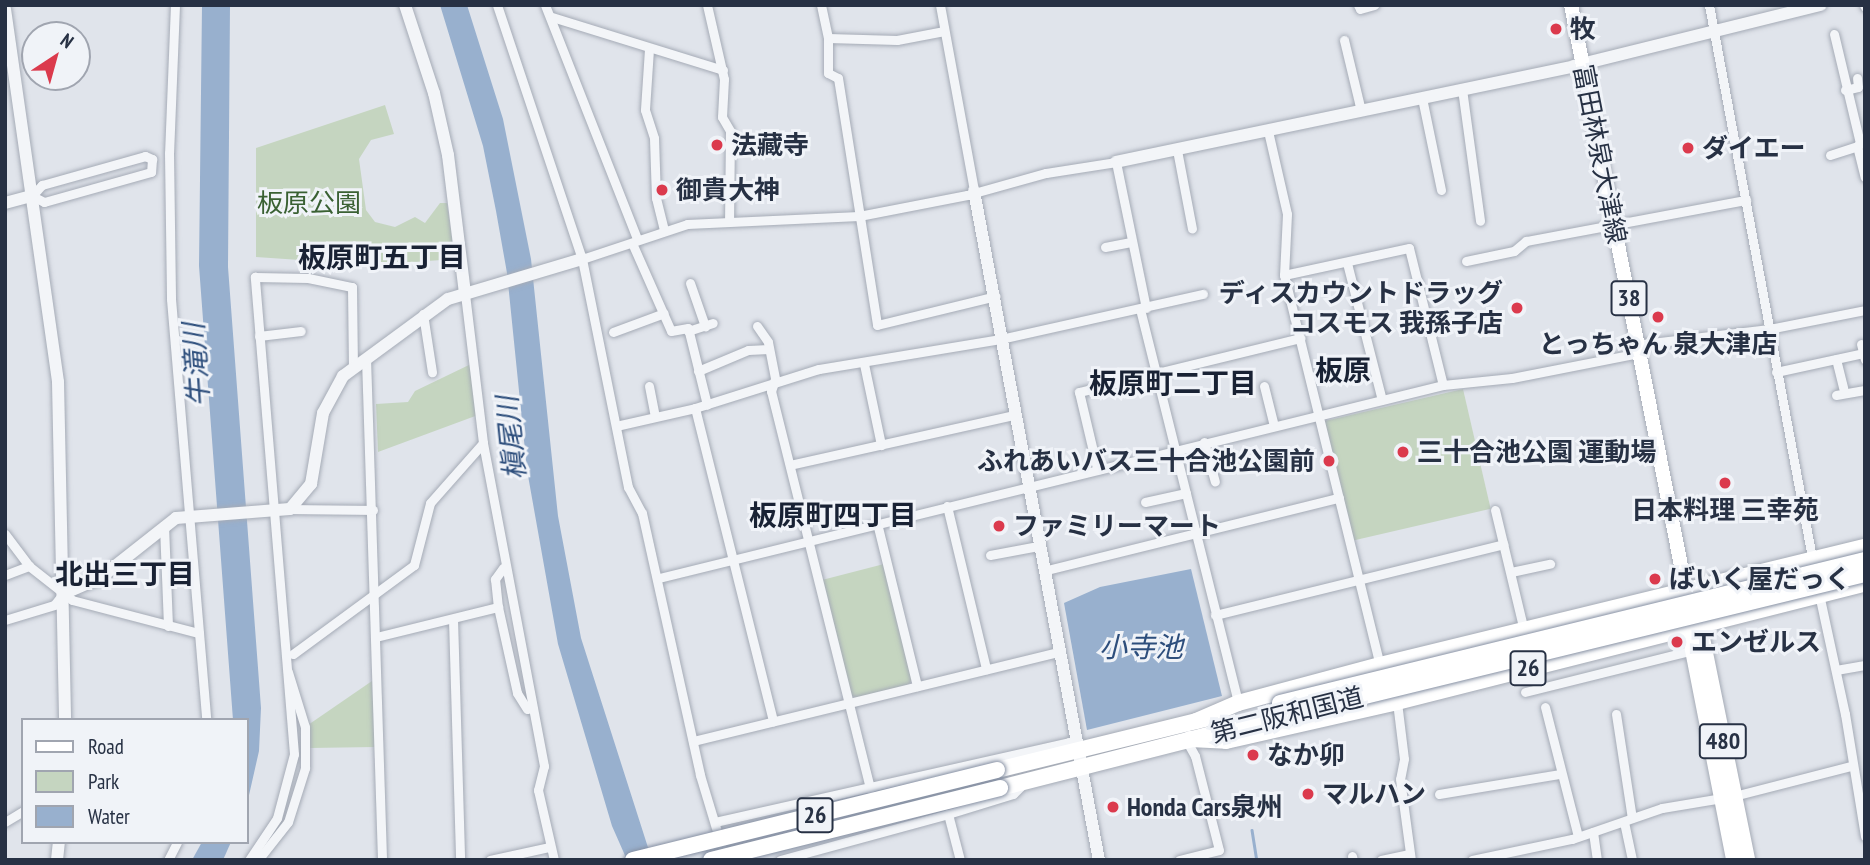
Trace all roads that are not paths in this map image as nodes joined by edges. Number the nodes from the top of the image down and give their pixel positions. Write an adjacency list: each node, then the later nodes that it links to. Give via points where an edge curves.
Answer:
1 (174, 5): 107 (street, via 171,299)
2 (405, 5): 53 (street, via 434,93 448,155)
3 (497, 5): 48 (street)
4 (545, 5): 14 (street)
5 (707, 5): 22 (street)
6 (821, 5): 18 (street)
7 (940, 5): 15 (street)
8 (1358, 5): 9 (street, via 1360,9)
9 (1374, 5)
10 (1571, 5): 21 (main road, 富田林泉大津線 / 38)
11 (1709, 5): 16 (street)
12 (1821, 5): 16 (street)
13 (6, 17): 36 (street)
14 (552, 17): 20 (street); 45 (street)
15 (944, 31): 18 (street, via 897,40); 35 (street)
16 (1712, 33): 21 (street); 37 (street)
17 (1834, 34): 25 (street)
18 (828, 38): 39 (street, via 828,73 838,78)
19 (1344, 40): 27 (street, via 1352,53)
20 (649, 49): 22 (street); 44 (street, via 645,110 654,138 656,198)
21 (1583, 63): 24 (street); 42 (main road, 富田林泉大津線 / 38)
22 (723, 69): 41 (street, via 722,117 730,131)
23 (1857, 78): 25 (street, via 1858,87)
24 (1462, 89): 26 (street); 40 (street, via 1463,137)
25 (1845, 90): 29 (street)
26 (1422, 98): 27 (street); 34 (street)
27 (1361, 111): 28 (street)
28 (1268, 131): 30 (street); 51 (street, via 1287,214)
29 (1861, 144): 31 (street); 33 (street)
30 (1177, 150): 32 (street); 43 (street)
31 (1830, 155)
32 (1116, 162): 35 (street); 46 (street)
33 (1865, 177)
34 (1441, 190)
35 (974, 191): 39 (street); 55 (street)
36 (32, 195): 36 (street, via 42,185 145,156 152,159 154,168 146,174 44,202); 38 (street); 132 (street, via 58,382)
37 (1746, 200): 42 (street); 61 (street)
38 (5, 203)
39 (859, 216): 41 (street, via 805,222); 55 (street, via 877,326)
40 (1477, 216)
41 (729, 221): 44 (street)
42 (1614, 223): 49 (street, via 1526,241 1514,251); 70 (main road, 富田林泉大津線 / 38)
43 (1192, 229)
44 (664, 231): 45 (street)
45 (635, 241): 48 (street); 58 (street)
46 (1130, 242): 47 (street); 56 (street)
47 (1105, 247)
48 (582, 260): 53 (street); 90 (street)
49 (1466, 261)
50 (1347, 262): 51 (street); 80 (street, via 1409,248); 84 (street)
51 (1284, 275): 66 (street)
52 (690, 283): 63 (street, via 709,324)
53 (465, 293): 59 (street); 93 (street)
54 (1203, 294): 56 (street)
55 (996, 296): 67 (street)
56 (1143, 309): 67 (street); 78 (street)
57 (1865, 310): 61 (street)
58 (664, 313): 63 (street, via 671,331); 64 (street)
59 (423, 314): 71 (street); 74 (street)
60 (757, 326): 68 (street)
61 (1769, 329): 70 (street, via 1643,344); 77 (street)
62 (301, 331): 65 (street)
63 (688, 331): 76 (street)
64 (613, 332)
65 (260, 335): 75 (street, via 255,276 352,286); 108 (street)
66 (1300, 338): 78 (street); 88 (street)
67 (1001, 339): 73 (street); 87 (street)
68 (769, 349): 76 (street, via 748,350); 79 (street)
69 (1863, 352): 72 (street)
70 (1639, 353): 80 (street, via 1512,378); 131 (main road, 富田林泉大津線 / 38)
71 (366, 358): 75 (street); 105 (street)
72 (1836, 359): 77 (street); 83 (street, via 1839,391)
73 (864, 364): 79 (street, via 820,369); 94 (street)
74 (429, 367)
75 (353, 368): 104 (street, via 331,392 310,484)
76 (698, 371): 85 (street)
77 (1776, 372): 119 (street)
78 (1157, 373): 95 (street); 97 (street, via 1079,392)
79 (774, 384): 85 (street); 96 (street)
80 (1443, 385): 84 (street)
81 (649, 386): 89 (street)
82 (1264, 386): 91 (street)
83 (1865, 390)
84 (1381, 400): 88 (street)
85 (706, 404): 86 (street)
86 (695, 408): 89 (street); 118 (street)
87 (1014, 415): 94 (street); 99 (street)
88 (1318, 415): 91 (street); 101 (street)
89 (655, 416): 90 (street)
90 (616, 426): 128 (street, via 628,487 642,513)
91 (1274, 426): 92 (street)
92 (1205, 442): 95 (street); 98 (street)
93 (482, 443): 123 (street); 133 (street, via 430,503 414,565)
94 (881, 445): 96 (street)
95 (1176, 449): 97 (street); 100 (street)
96 (790, 466): 113 (street)
97 (1097, 468): 99 (street)
98 (1214, 482)
99 (1027, 485): 103 (street); 115 (street)
100 (1186, 492): 102 (street); 111 (street)
101 (1339, 498): 111 (street); 129 (street)
102 (1146, 502)
103 (947, 506): 109 (street); 150 (street)
104 (290, 509): 105 (street); 108 (street)
105 (373, 510): 133 (street)
106 (1495, 510): 114 (street)
107 (194, 514): 108 (street); 110 (street); 142 (street)
108 (267, 514): 149 (street)
109 (877, 523): 113 (street); 152 (street)
110 (163, 524): 132 (street, via 100,578); 140 (street)
111 (1196, 533): 124 (street); 136 (street)
112 (5, 534): 122 (street)
113 (809, 540): 118 (street); 156 (street)
114 (1503, 544): 125 (street); 129 (street)
115 (1038, 546): 117 (street); 124 (street)
116 (1865, 547): 119 (highway, 第二阪和国道 / 26)
117 (990, 555)
118 (733, 559): 128 (street); 163 (street)
119 (1813, 560): 131 (highway, 第二阪和国道 / 26); 134 (street)
120 (1865, 560): 158 (highway, 第二阪和国道 / 26, bridge)
121 (1550, 564): 125 (street)
122 (29, 566): 127 (street); 132 (street)
123 (503, 568): 135 (street, via 495,579); 159 (street)
124 (1043, 571): 145 (street)
125 (1511, 572): 141 (street)
126 (1865, 574): 158 (highway, 第二阪和国道 / 26, bridge)
127 (5, 575)
128 (659, 578): 166 (street)
129 (1359, 579): 136 (street); 147 (street)
130 (1865, 584): 134 (highway, 26)
131 (1686, 590): 139 (highway, 480); 141 (highway, 第二阪和国道 / 26)
132 (63, 594): 138 (street, via 54,605); 140 (street); 161 (street)
133 (375, 594): 143 (street); 146 (street)
134 (1819, 595): 139 (highway, 26); 151 (street)
135 (498, 607): 137 (street); 159 (street, via 517,693)
136 (1215, 615): 155 (street)
137 (453, 619): 143 (street); 196 (street)
138 (5, 620)
139 (1694, 625): 144 (highway, 480); 154 (highway, 26); 175 (highway, 480, via 1702,638)
140 (168, 626): 142 (street)
141 (1524, 631): 147 (highway, 第二阪和国道 / 26)
142 (199, 634): 162 (street)
143 (376, 637): 195 (street)
144 (1693, 650): 153 (street); 175 (highway, 480)
145 (1059, 652): 150 (street); 167 (street)
146 (293, 654)
147 (1380, 665): 155 (highway, 第二阪和国道 / 26)
148 (1865, 665): 151 (street)
149 (286, 667): 193 (street, via 294,731 292,770 277,818); 194 (street, via 305,727 305,768 288,822)
150 (986, 669): 152 (street)
151 (1836, 670): 168 (street)
152 (917, 686): 156 (street)
153 (1525, 692)
154 (1397, 702): 165 (highway, 26, via 1226,741); 190 (street)
155 (1238, 703): 164 (highway, 第二阪和国道 / 26)
156 (849, 704): 163 (street); 173 (street)
157 (1545, 706): 170 (street)
158 (1282, 709): 164 (highway, 第二阪和国道 / 26); 165 (highway, 第二阪和国道 / 26)
159 (530, 713): 187 (street, via 544,766 538,790)
160 (1616, 714): 180 (street)
161 (65, 718)
162 (206, 718)
163 (773, 721): 166 (street)
164 (1196, 721): 167 (highway, 第二阪和国道 / 26)
165 (1188, 740): 169 (highway, 第二阪和国道 / 26); 188 (street)
166 (693, 741): 182 (street)
167 (1077, 750): 169 (street); 173 (street, via 1069,741); 199 (highway, 第二阪和国道 / 26, bridge)
168 (1851, 766): 172 (street); 175 (street)
169 (1082, 770): 171 (highway, 第二阪和国道 / 26); 204 (street)
170 (1560, 774): 174 (street, via 1515,776); 185 (street)
171 (1025, 782): 178 (street, via 1013,794); 200 (highway, 第二阪和国道 / 26, bridge)
172 (1860, 788): 179 (street)
173 (870, 789): 182 (street)
174 (1439, 794)
175 (1728, 797): 177 (highway, 480); 180 (street, via 1662,808); 210 (highway, 480, via 1716,816); 211 (highway, 480)
176 (21, 812): 181 (street)
177 (1738, 813): 212 (highway, 480); 213 (highway, 480)
178 (948, 814): 191 (street); 203 (street)
179 (1863, 819): 184 (street)
180 (1628, 820): 183 (street); 209 (street)
181 (5, 822)
182 (715, 822): 201 (street)
183 (1592, 832): 185 (street); 208 (street)
184 (1865, 834)
185 (1578, 836): 207 (street)
186 (176, 844): 192 (street)
187 (549, 847): 197 (street); 198 (street)
188 (1220, 855): 189 (street)
189 (1199, 857): 205 (street)
190 (1410, 857): 206 (street)
191 (794, 858): 202 (street)
192 (168, 860)
193 (249, 860)
194 (258, 860)
195 (382, 860)
196 (460, 860)
197 (490, 860)
198 (554, 860)
199 (633, 860)
200 (710, 860)
201 (725, 860)
202 (780, 860)
203 (960, 860)
204 (1099, 860)
205 (1179, 860)
206 (1381, 860)
207 (1472, 860)
208 (1597, 860)
209 (1632, 860)
210 (1725, 860)
211 (1734, 860)
212 (1747, 860)
213 (1755, 860)

